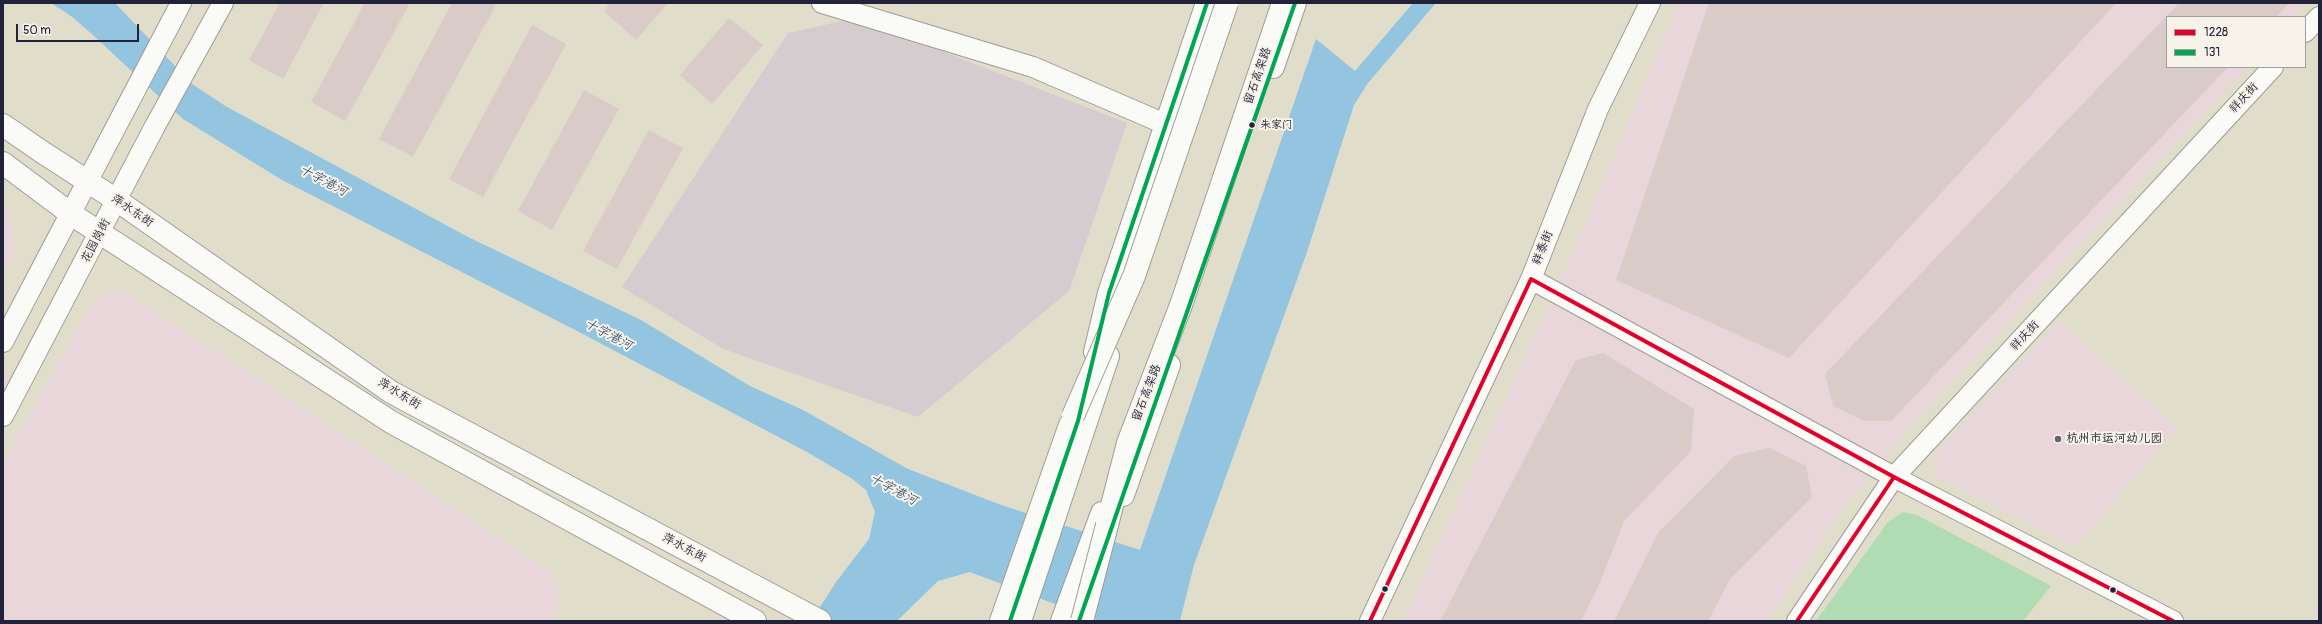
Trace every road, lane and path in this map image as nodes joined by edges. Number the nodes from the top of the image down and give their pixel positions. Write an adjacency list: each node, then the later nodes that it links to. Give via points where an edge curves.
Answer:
1 (180, 3): 15 (street)
2 (223, 3): 16 (street, 花园岗街, via 155,126)
3 (822, 3): 12 (street, via 1033,67)
4 (1207, 3): 12 (main road)
5 (1227, 3): 19 (main road, bridge)
6 (1283, 3): 23 (main road, 留石高架路, via 1181,305)
7 (1295, 3): 30 (main road, bridge)
8 (1650, 3): 20 (street, 祥泰街, via 1598,109)
9 (2319, 17): 10 (street)
10 (2306, 31)
11 (2272, 68): 24 (street, 祥庆街)
12 (1165, 124): 25 (main road, via 1109,293 1078,421)
13 (3, 125): 15 (main road, 萍水东街)
14 (3, 163): 17 (main road)
15 (88, 181): 16 (main road, 萍水东街); 17 (street)
16 (118, 201): 18 (street, 花园岗街); 27 (main road, 萍水东街, via 392,392)
17 (71, 214): 18 (main road); 21 (street)
18 (101, 233): 22 (street, 花园岗街); 26 (main road, via 391,422)
19 (1134, 276): 25 (main road, bridge); 28 (main road, bridge, via 1073,416)
20 (1531, 279): 24 (street); 31 (street, 祥泰街)
21 (3, 342)
22 (3, 416)
23 (1128, 444): 29 (main road, 留石高架路); 30 (main road, 留石高架路, bridge)
24 (1894, 477): 32 (street, 祥庆街); 33 (street)
25 (1016, 615)
26 (755, 621)
27 (820, 621)
28 (1001, 621)
29 (1062, 621)
30 (1080, 621)
31 (1370, 621)
32 (1797, 621)
33 (2173, 621)

